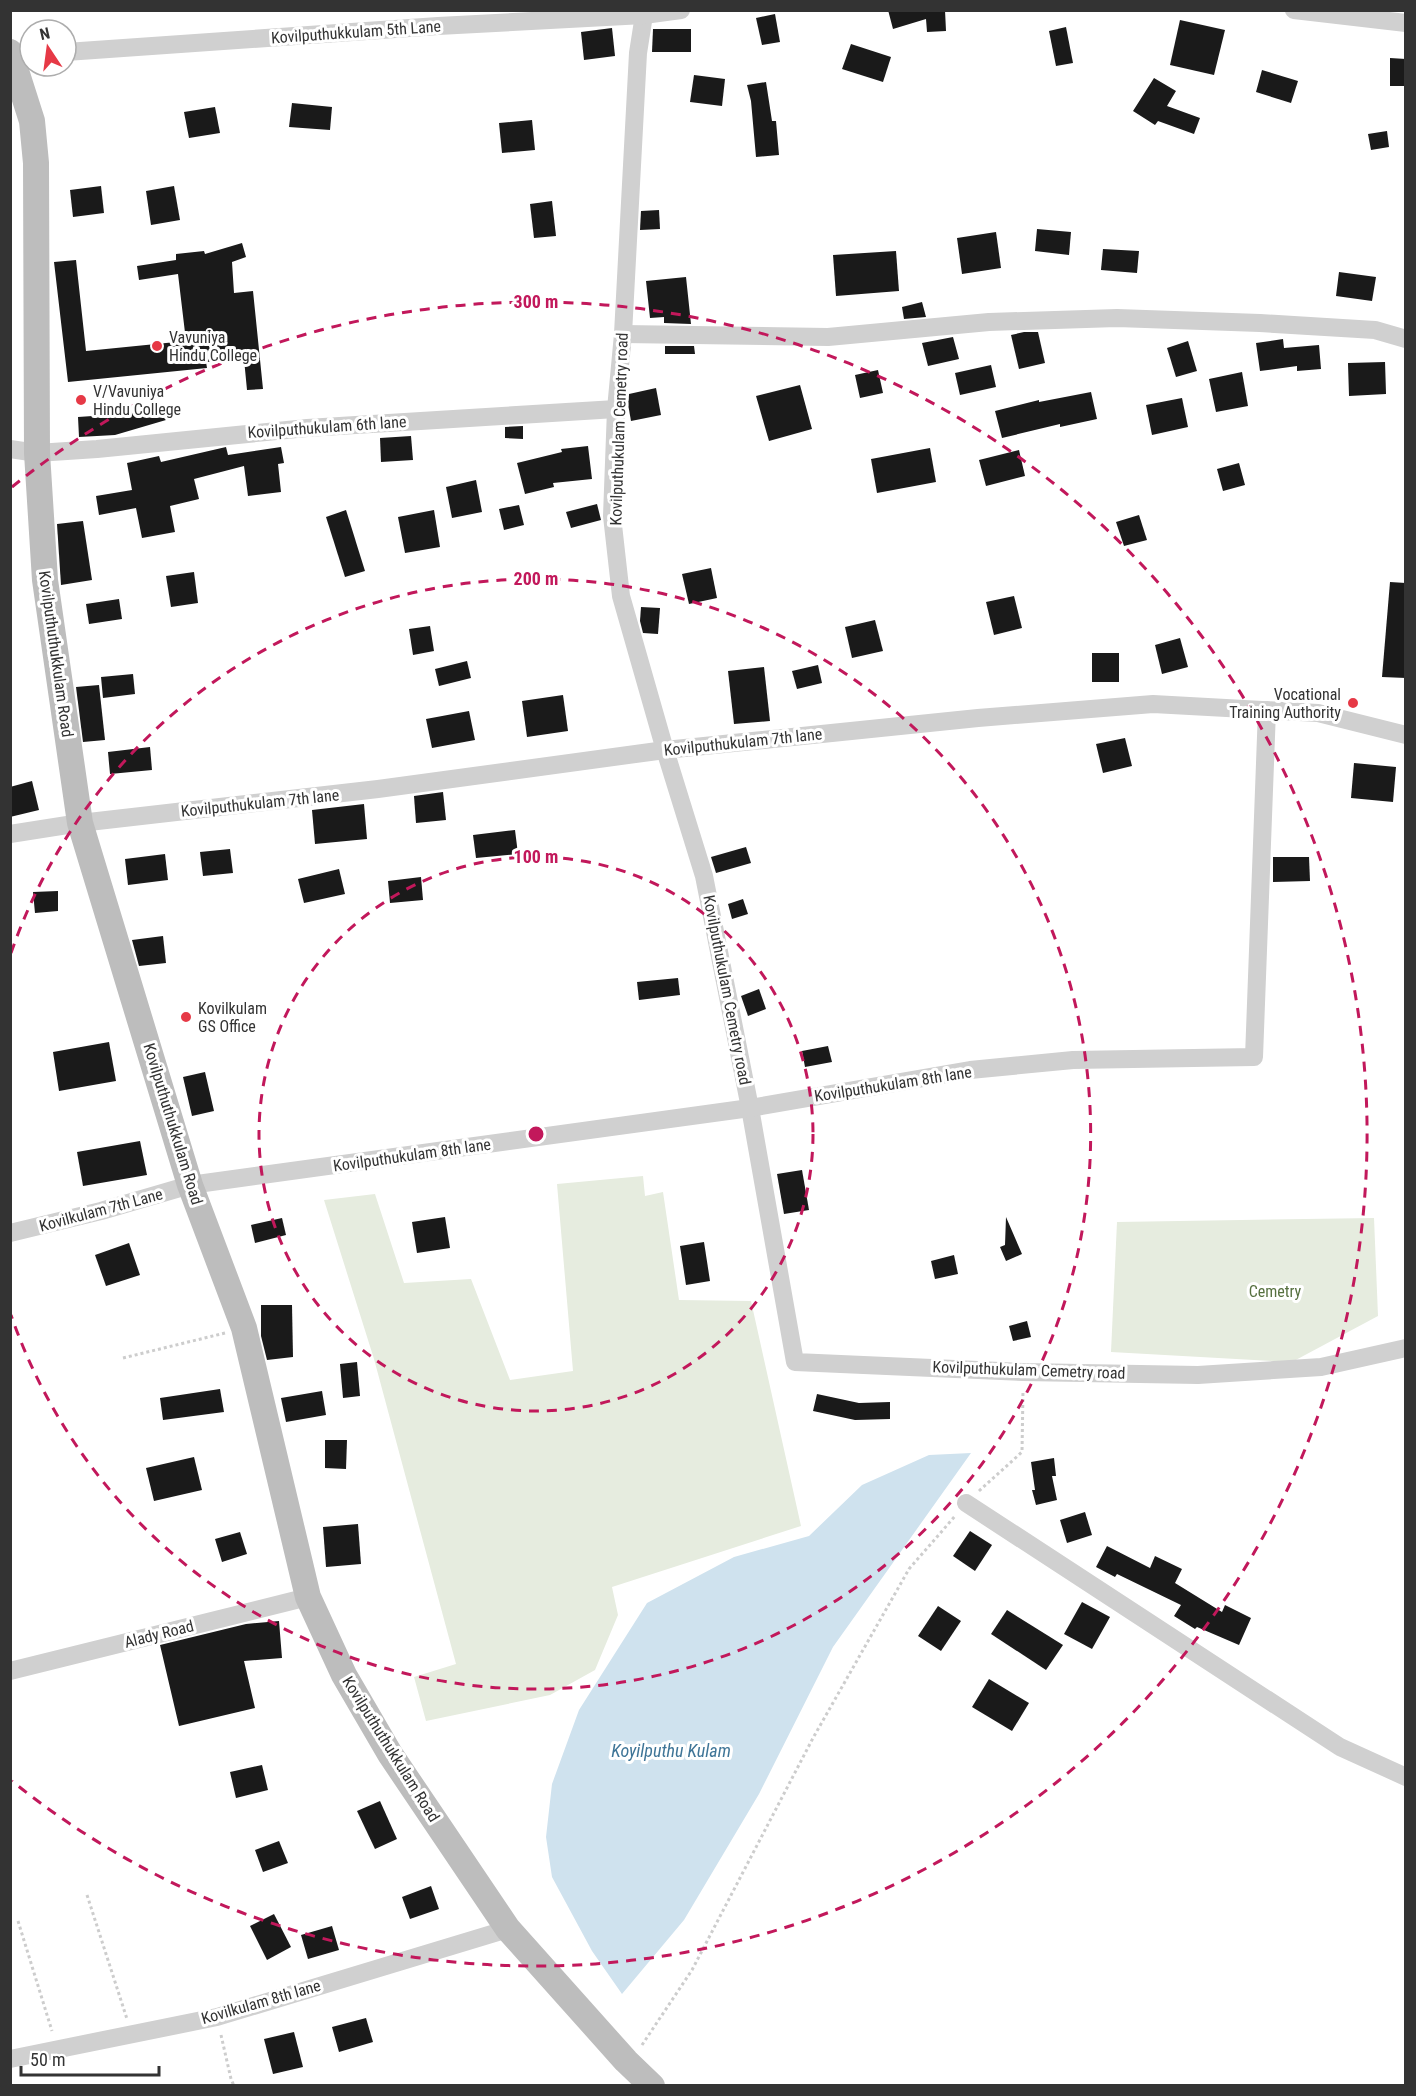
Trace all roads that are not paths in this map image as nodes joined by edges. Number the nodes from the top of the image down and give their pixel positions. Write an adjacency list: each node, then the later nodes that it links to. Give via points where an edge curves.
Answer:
1 (1294, 10): 4 (street)
2 (669, 11): 3 (street, Kovilputhukkulam 5th Lane)
3 (644, 15): 5 (street, Kovilputhukkulam 5th Lane); 7 (street, Kovilputhukulam Cemetry road, via 638,53)
4 (1406, 22)
5 (78, 51)
6 (23, 78): 11 (street, Kovilputhuthukkulam Road, via 36,163)
7 (623, 334): 8 (street, via 828,337 989,322 1117,318 1375,330); 9 (street, Kovilputhukulam Cemetry road)
8 (1406, 339)
9 (616, 409): 11 (street, Kovilputhukulam 6th lane, via 307,428); 14 (street, Kovilputhukulam Cemetry road, via 612,516 621,596)
10 (10, 449): 11 (street, Kovilputhukulam 6th lane)
11 (37, 453): 15 (street, Kovilputhuthukkulam Road, via 45,580)
12 (1267, 710): 13 (street, Kovilputhukulam 7th lane, via 1318,713); 14 (street, Kovilputhukulam 7th lane, via 1154,704); 17 (street, Kovilputhukulam 8th lane, via 1254,1057 1074,1060 982,1069)
13 (1406, 735)
14 (665, 750): 15 (street, Kovilputhukulam 7th lane, via 378,789); 17 (street, Kovilputhukulam Cemetry road, via 704,876)
15 (80, 823): 16 (street, Kovilputhukulam 7th lane); 18 (street, Kovilputhuthukkulam Road)
16 (10, 834)
17 (750, 1108): 18 (street, Kovilputhukulam 8th lane); 20 (street, Kovilputhukulam Cemetry road, via 795,1362 1198,1375 1321,1367)
18 (190, 1185): 19 (street, Kovilkulam 7th Lane); 22 (street, Kovilputhuthukkulam Road, via 244,1328)
19 (10, 1233)
20 (1406, 1348)
21 (966, 1503): 24 (street, via 1340,1747)
22 (308, 1597): 23 (street, Alady Road); 25 (street, Kovilputhuthukkulam Road, via 344,1675 390,1754)
23 (10, 1671)
24 (1406, 1777)
25 (508, 1929): 26 (street, Kovilkulam 8th lane, via 217,2017); 27 (street, Kovilputhuthukkulam Road)
26 (10, 2059)
27 (652, 2085)

